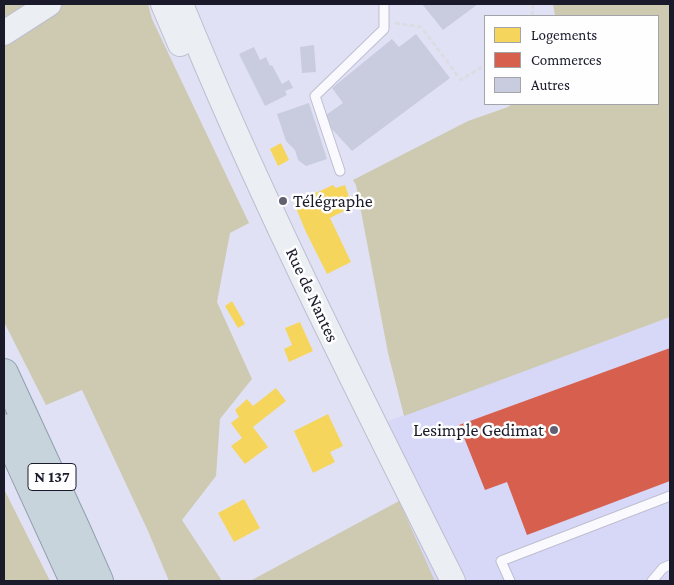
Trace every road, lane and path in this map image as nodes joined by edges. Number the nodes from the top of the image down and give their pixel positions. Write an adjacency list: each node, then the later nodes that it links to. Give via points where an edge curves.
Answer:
1 (49, 4): 7 (main road)
2 (163, 4): 11 (main road, via 242,173)
3 (174, 4): 8 (main road, via 184,28)
4 (181, 4): 8 (main road, Rue de Nantes)
5 (384, 4): 6 (lane)
6 (384, 22): 9 (path, via 421,27 461,80); 10 (lane, via 384,29 315,96)
7 (4, 33)
8 (201, 53): 11 (main road, Rue de Nantes)
9 (484, 66)
10 (340, 171)
11 (315, 303): 18 (main road, Rue de Nantes)
12 (4, 373): 17 (highway, N 137)
13 (4, 428): 16 (highway, N 137)
14 (670, 496): 19 (lane, via 501,561)
15 (670, 565): 20 (lane)
16 (74, 581)
17 (99, 581)
18 (453, 581)
19 (510, 581)
20 (652, 581)

